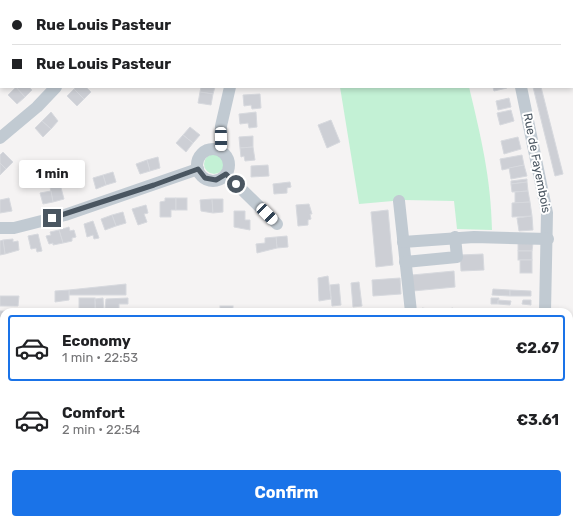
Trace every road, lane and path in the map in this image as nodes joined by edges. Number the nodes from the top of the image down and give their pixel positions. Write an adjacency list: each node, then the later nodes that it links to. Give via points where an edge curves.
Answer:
1 (55, 88): 4 (street)
2 (230, 88): 5 (street, via 221,126)
3 (521, 88): 12 (street, Rue de Fayembois, via 547,213)
4 (0, 138)
5 (221, 151): 6 (street, via 206,150 199,158); 7 (street, via 229,161)
6 (198, 169): 7 (street, via 210,180 222,178); 10 (street, via 65,215 14,228)
7 (226, 174): 9 (street)
8 (399, 201): 13 (street)
9 (277, 224)
10 (0, 228)
11 (455, 237): 12 (street); 13 (street); 14 (street, via 457,257)
12 (548, 239): 16 (street, Rue de Fayembois)
13 (403, 242): 14 (street)
14 (405, 262): 15 (street)
15 (411, 308)
16 (545, 308)

